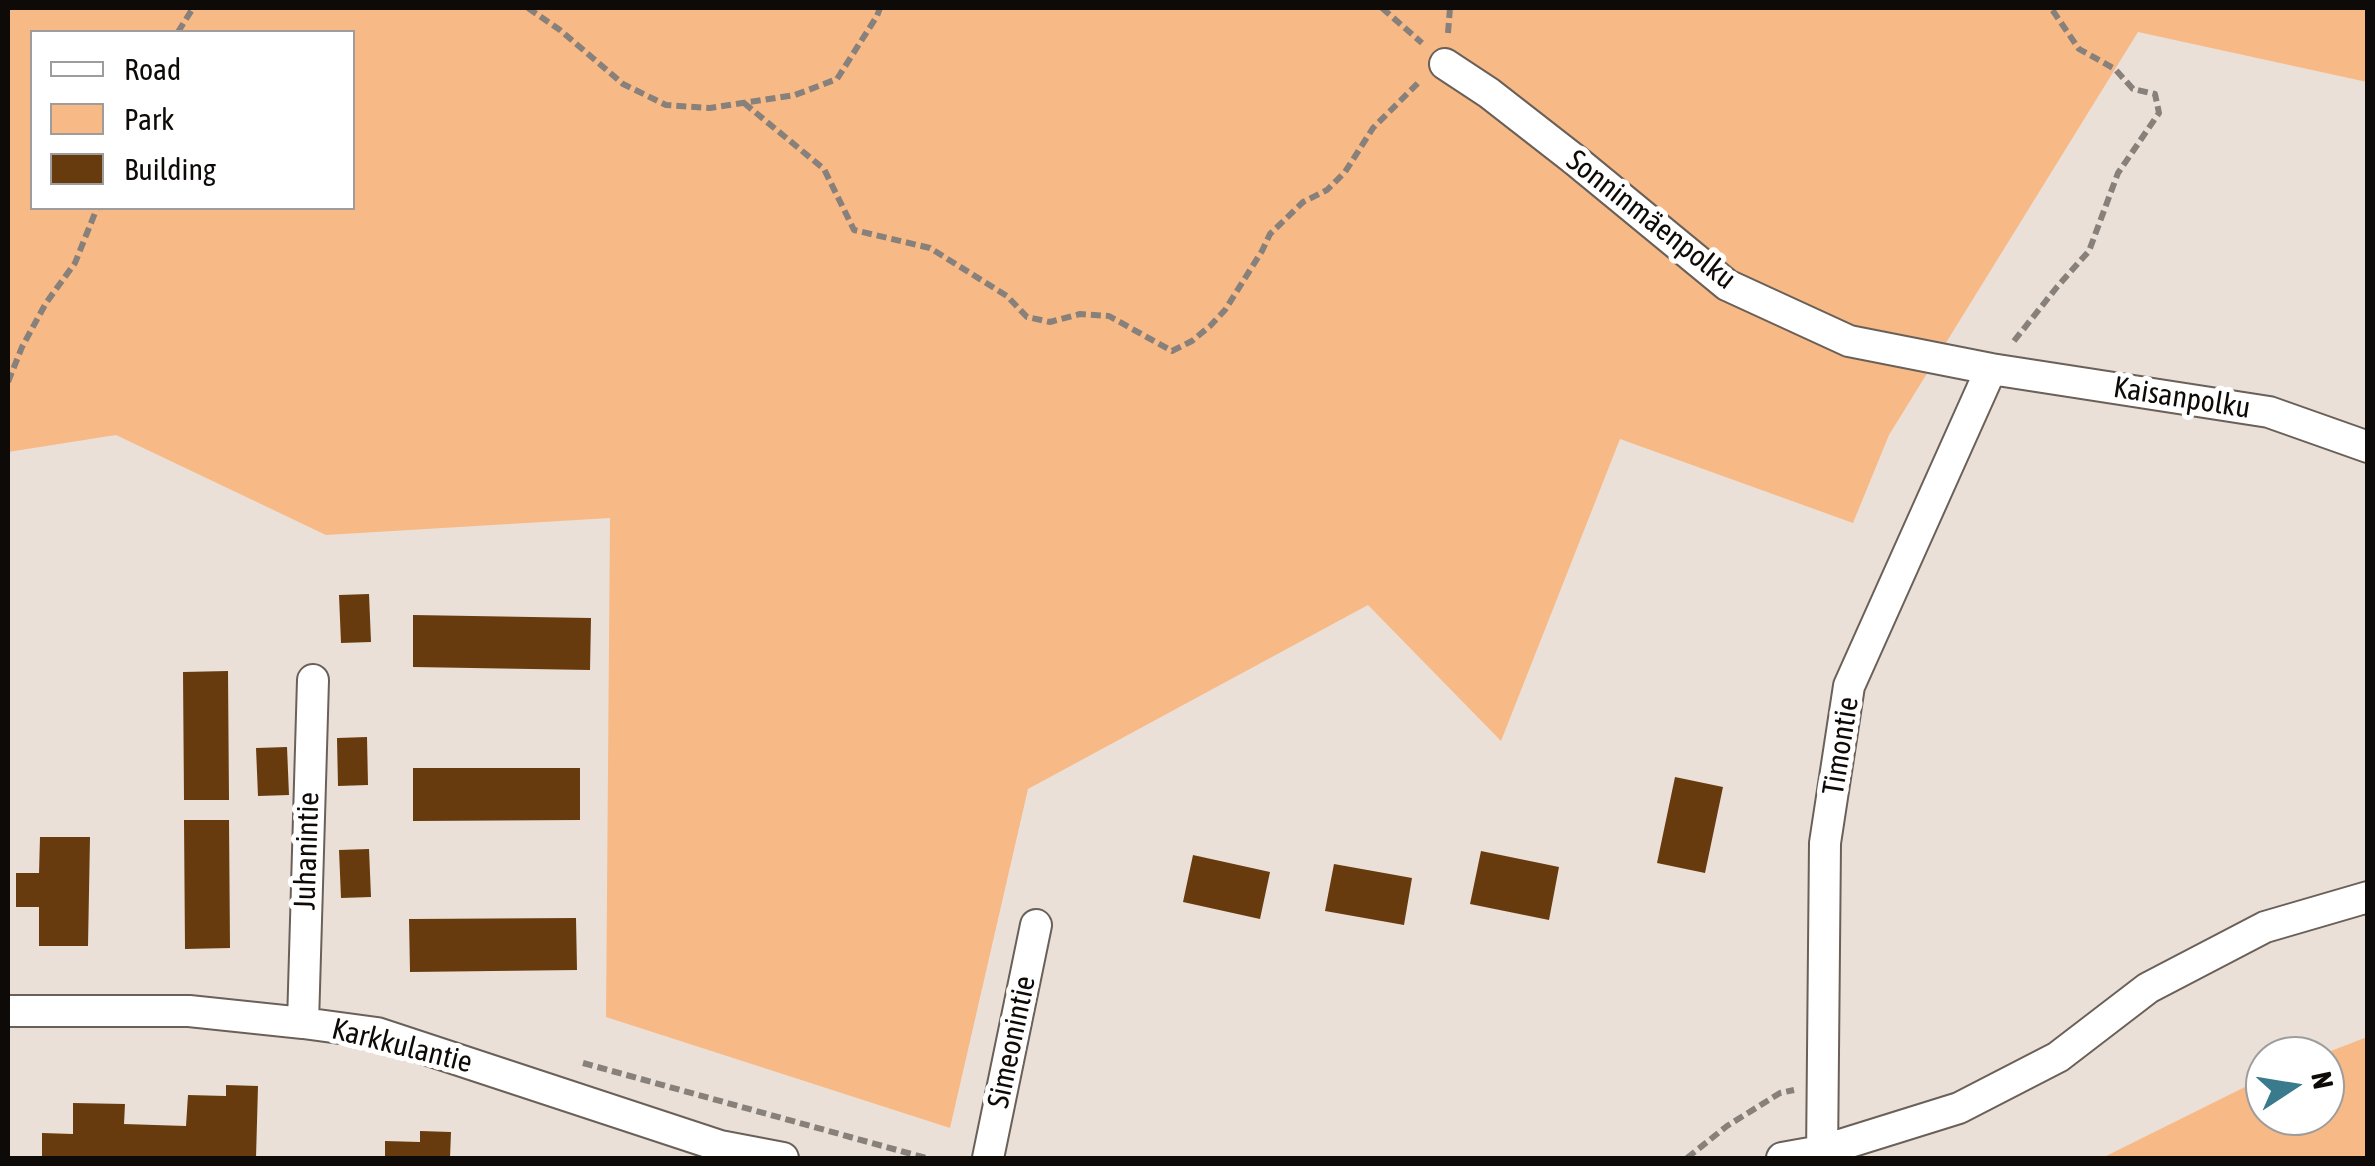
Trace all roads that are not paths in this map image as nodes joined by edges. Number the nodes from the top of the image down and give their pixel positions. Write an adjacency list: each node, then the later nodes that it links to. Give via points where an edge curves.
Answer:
1 (1445, 64): 2 (street, Sonninmäenpolku, via 1727,285 1849,341)
2 (1991, 370): 3 (street, Kaisanpolku, via 2270,412); 10 (street, Timontie, via 1849,686 1825,843)
3 (2368, 447)
4 (313, 680): 8 (street, Juhanintie)
5 (2368, 897): 10 (street, via 2265,927 2148,988 2058,1057 1958,1108)
6 (1036, 925): 12 (street, Simeonintie)
7 (8, 1011): 8 (street, Karkkulantie, via 190,1012)
8 (302, 1023): 9 (street, Karkkulantie, via 377,1034)
9 (720, 1152): 11 (street, Karkkulantie)
10 (1822, 1155): 13 (street)
11 (783, 1158)
12 (988, 1158)
13 (1782, 1158)

